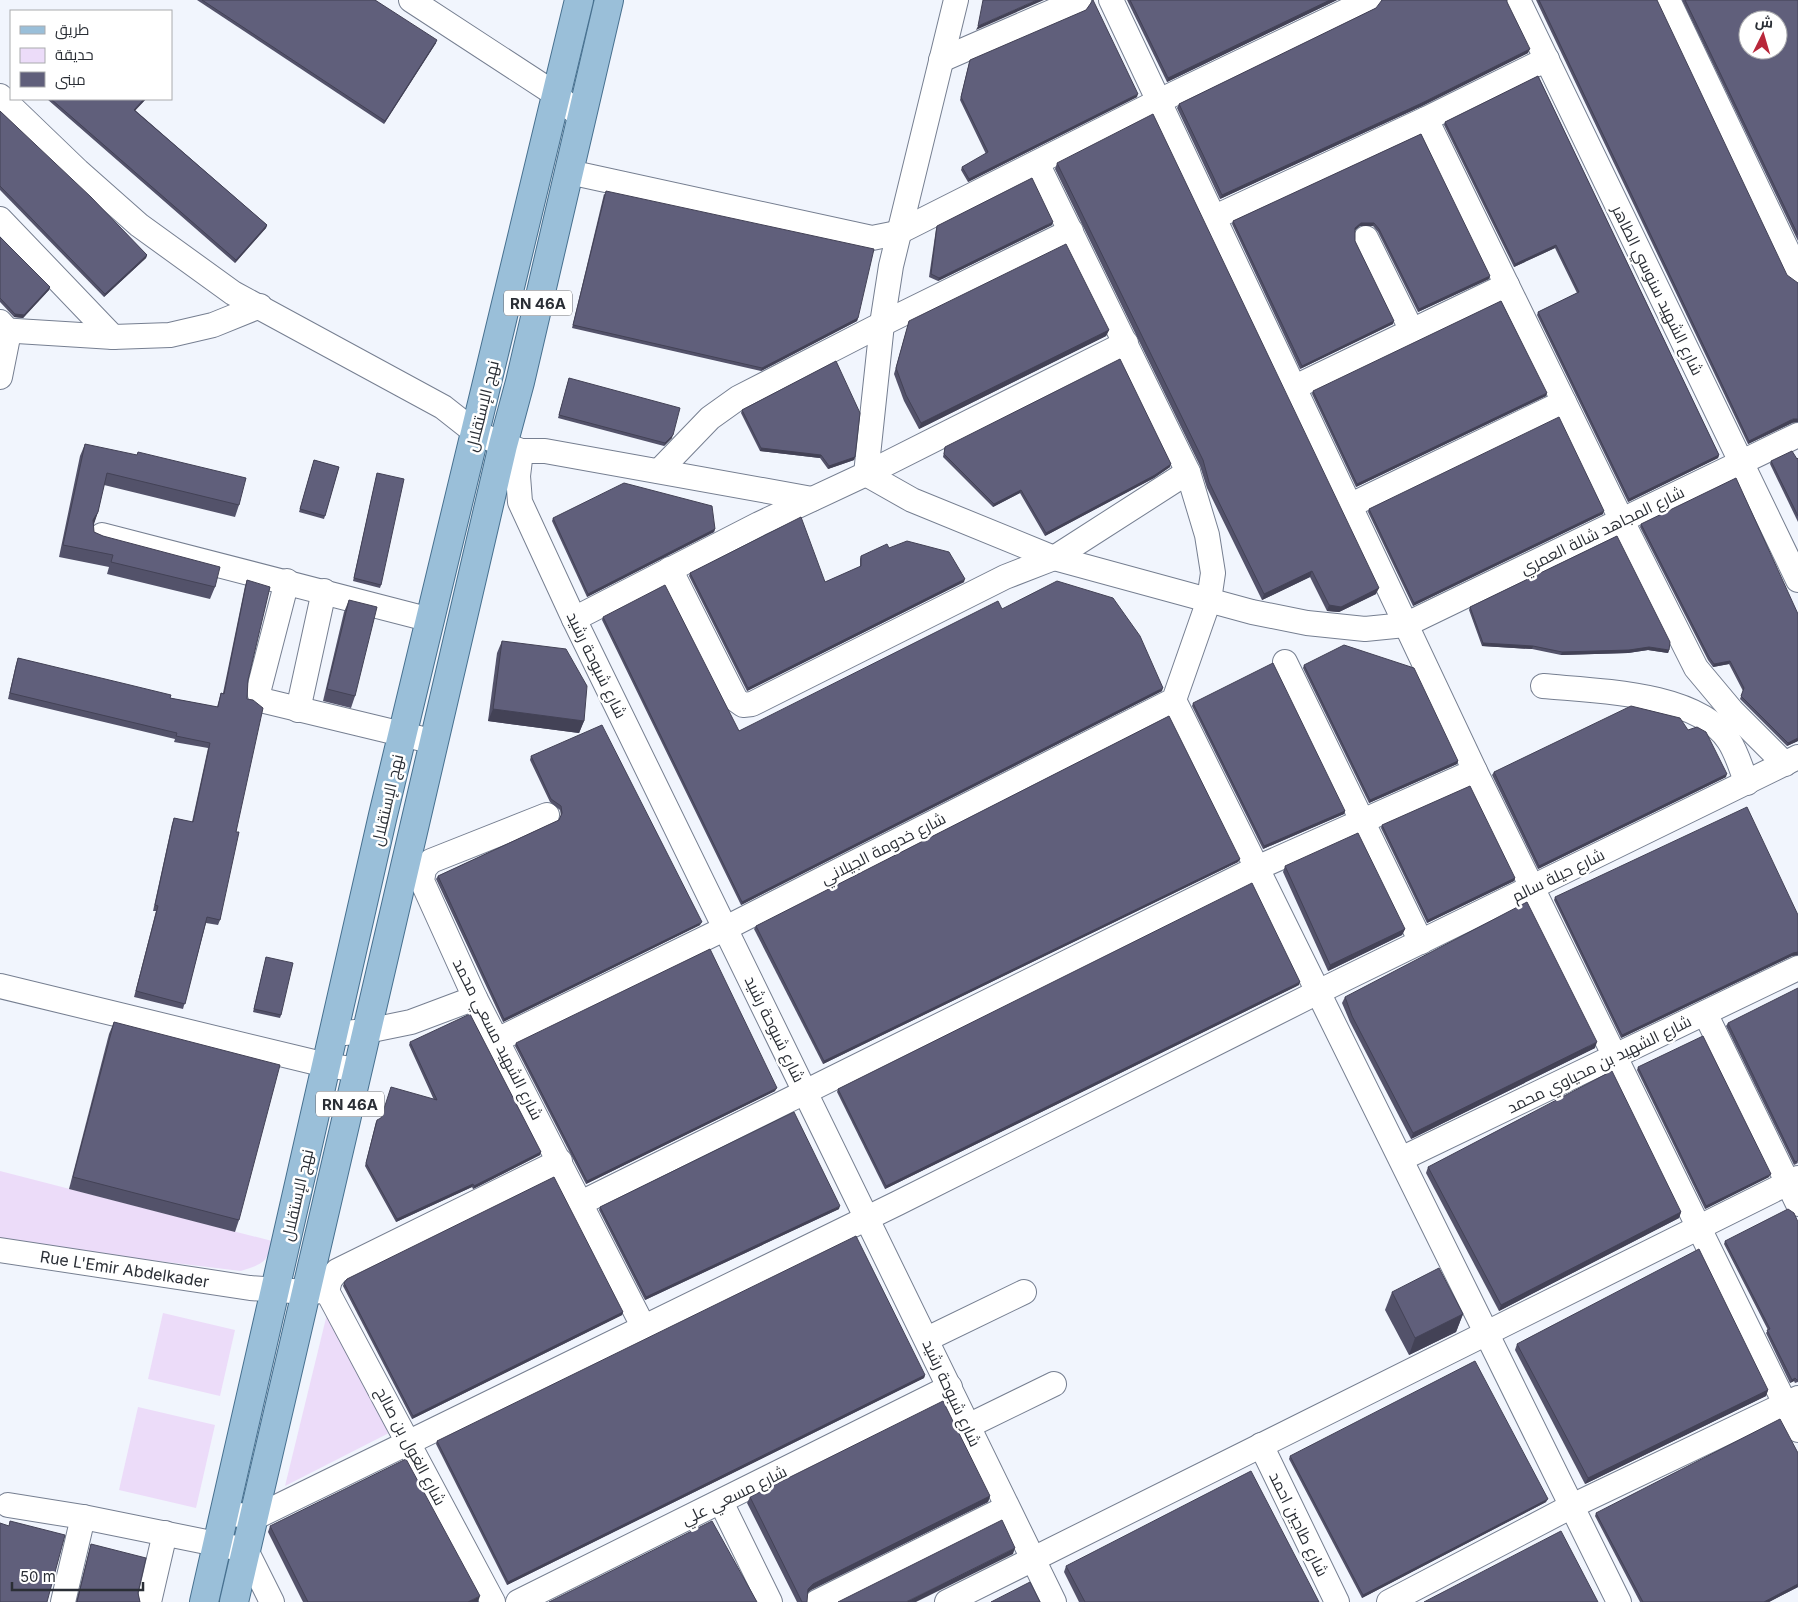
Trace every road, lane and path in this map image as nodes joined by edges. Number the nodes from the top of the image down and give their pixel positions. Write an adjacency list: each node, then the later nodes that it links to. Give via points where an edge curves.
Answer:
1 (411, 0): 13 (street)
2 (579, 0): 13 (main road, نهج الإستقلال / RN 46A)
3 (609, 0): 15 (main road, نهج الإستقلال / RN 46A)
4 (956, 0): 11 (street)
5 (1080, 0): 11 (street)
6 (1111, 0): 14 (street)
7 (1369, 0): 14 (street)
8 (1518, 0): 10 (street, شارع الشهيد سنوسي الطاهر)
9 (1668, 0): 24 (street)
10 (1547, 59): 16 (street); 38 (street, شارع الشهيد سنوسي الطاهر)
11 (941, 60): 22 (street)
12 (0, 96): 26 (street, via 139,225 233,293)
13 (558, 96): 15 (street); 35 (main road, نهج الإستقلال / RN 46A)
14 (1159, 102): 17 (street); 19 (street)
15 (582, 118): 18 (main road, نهج الإستقلال / RN 46A)
16 (1426, 119): 19 (street); 25 (street)
17 (1037, 163): 21 (street); 22 (street)
18 (569, 172): 22 (street, via 872,238); 37 (main road, نهج الإستقلال / RN 46A)
19 (1213, 218): 33 (street)
20 (0, 219): 30 (street)
21 (1071, 231): 27 (street); 31 (street)
22 (897, 233): 27 (street)
23 (1366, 238): 29 (street)
24 (1798, 273)
25 (1507, 285): 29 (street); 34 (street)
26 (260, 306): 30 (street, via 213,325 170,336); 35 (street, via 443,406)
27 (882, 324): 39 (street, via 738,398 710,418); 41 (street)
28 (3, 328): 30 (street); 32 (street)
29 (1412, 331): 33 (street)
30 (113, 337)
31 (1126, 343): 40 (street); 41 (street)
32 (0, 377)
33 (1293, 388): 43 (street)
34 (1564, 402): 43 (street); 44 (street)
35 (476, 433): 37 (street); 53 (main road, نهج الإستقلال / RN 46A)
36 (1798, 435): 38 (street, شارع المجاهد شالة العمري)
37 (512, 448): 39 (street); 52 (street, شارع شبوحة رشيد, via 520,502); 60 (main road, نهج الإستقلال / RN 46A)
38 (1741, 461): 44 (street, شارع المجاهد شالة العمري); 48 (street, شارع الشهيد سنوسي الطاهر)
39 (659, 471): 42 (street)
40 (1188, 472): 46 (street); 51 (street, via 1207,535 1212,573)
41 (866, 474): 42 (street); 46 (street, شارع المجاهد شالة العمري, via 912,500)
42 (812, 498): 47 (street)
43 (1349, 506): 54 (street)
44 (1622, 521): 54 (street, شارع المجاهد شالة العمري); 61 (street, via 1696,668 1732,712)
45 (102, 535): 49 (street)
46 (1054, 558): 47 (street, via 1005,577 752,704 743,705 736,700); 51 (street, شارع المجاهد شالة العمري)
47 (670, 569): 52 (street)
48 (1798, 580)
49 (287, 581): 50 (street); 58 (street, via 259,689 265,701)
50 (324, 591): 53 (street); 58 (street)
51 (1209, 600): 54 (street, شارع المجاهد شالة العمري, via 1307,623 1365,629); 57 (street)
52 (574, 619): 68 (street, شارع شبوحة رشيد)
53 (430, 620): 59 (main road, نهج الإستقلال / RN 46A)
54 (1405, 625): 62 (street)
55 (1285, 662): 65 (street)
56 (1543, 686): 63 (street, via 1622,694 1688,708 1706,719 1728,740)
57 (1174, 700): 66 (street); 68 (street, شارع خدومة الجيلاني)
58 (298, 710): 59 (street)
59 (403, 734): 60 (street); 76 (main road, نهج الإستقلال / RN 46A)
60 (435, 742): 75 (main road, نهج الإستقلال / RN 46A)
61 (1789, 762): 63 (street, شارع حيلة سالم)
62 (1475, 771): 65 (street); 67 (street)
63 (1751, 781): 67 (street, شارع حيلة سالم)
64 (547, 815): 73 (street, شارع الشهيد مسعي محمد, via 432,861 424,869 422,881)
65 (1363, 822): 66 (street); 69 (street)
66 (1257, 868): 72 (street); 81 (street)
67 (1532, 888): 69 (street, شارع حيلة سالم); 78 (street)
68 (726, 928): 77 (street, شارع خدومة الجيلاني); 81 (street, شارع شبوحة رشيد)
69 (1422, 942): 72 (street, شارع حيلة سالم)
70 (1798, 968): 74 (street, شارع الشهيد بن محياوي محمد)
71 (0, 986): 79 (street)
72 (1318, 992): 82 (street); 86 (street, شارع حيلة سالم)
73 (475, 998): 75 (street, via 411,1022); 77 (street, شارع الشهيد مسعي محمد)
74 (1705, 1013): 78 (street, شارع الشهيد بن محياوي محمد); 84 (street)
75 (367, 1031): 76 (street); 80 (main road, نهج الإستقلال / RN 46A)
76 (333, 1034): 79 (main road, نهج الإستقلال / RN 46A)
77 (497, 1040): 83 (street, شارع الشهيد مسعي محمد)
78 (1614, 1056): 82 (street, شارع الشهيد بن محياوي محمد); 87 (street)
79 (326, 1065): 80 (street); 89 (main road, نهج الإستقلال / RN 46A)
80 (358, 1070): 90 (main road, نهج الإستقلال / RN 46A)
81 (806, 1091): 85 (street); 86 (street, شارع شبوحة رشيد)
82 (1401, 1159): 93 (street)
83 (560, 1161): 85 (street, شارع الشهيد مسعي محمد); 90 (street, via 337,1271)
84 (1795, 1188): 87 (street)
85 (581, 1202): 92 (street, شارع الشهيد مسعي محمد)
86 (868, 1218): 92 (street, شارع حيلة سالم); 94 (street, شارع شبوحة رشيد)
87 (1699, 1227): 93 (street); 97 (street)
88 (0, 1250): 89 (street, Rue L'Emir Abdelkader)
89 (263, 1289): 90 (street, Rue L'Emir Abdelkader); 106 (main road, نهج الإستقلال / RN 46A)
90 (316, 1292): 100 (street, شارع الغول بن صالح); 108 (main road, نهج الإستقلال / RN 46A)
91 (1024, 1292): 94 (street)
92 (644, 1328): 100 (street, شارع حيلة سالم)
93 (1486, 1333): 101 (street); 104 (street)
94 (926, 1339): 96 (street, شارع شبوحة رشيد)
95 (1054, 1384): 98 (street)
96 (950, 1387): 98 (street, شارع شبوحة رشيد); 102 (street, شارع مسعي علي)
97 (1792, 1401): 99 (street); 104 (street)
98 (968, 1426): 105 (street, شارع شبوحة رشيد)
99 (1798, 1430)
100 (410, 1443): 108 (street, شارع حيلة سالم); 118 (street, شارع الغول بن صالح)
101 (1261, 1445): 112 (street); 124 (street, شارع طاجين احمد)
102 (721, 1502): 119 (street, شارع مسعي علي); 120 (street)
103 (8, 1505): 107 (street)
104 (1572, 1506): 125 (street); 126 (street)
105 (1006, 1508): 112 (street, شارع شبوحة رشيد); 121 (street)
106 (225, 1512): 108 (street); 110 (main road, نهج الإستقلال / RN 46A)
107 (83, 1517): 109 (street); 113 (street)
108 (254, 1518): 111 (main road, نهج الإستقلال / RN 46A)
109 (165, 1533): 110 (street); 114 (street)
110 (218, 1544): 111 (street); 115 (main road, نهج الإستقلال / RN 46A)
111 (246, 1550): 116 (main road, نهج الإستقلال / RN 46A); 117 (street)
112 (1033, 1559): 122 (street); 123 (street, شارع شبوحة رشيد)
113 (63, 1602)
114 (149, 1602)
115 (204, 1602)
116 (234, 1602)
117 (272, 1602)
118 (493, 1602)
119 (518, 1602)
120 (770, 1602)
121 (818, 1602)
122 (947, 1602)
123 (1054, 1602)
124 (1337, 1602)
125 (1389, 1602)
126 (1619, 1602)

